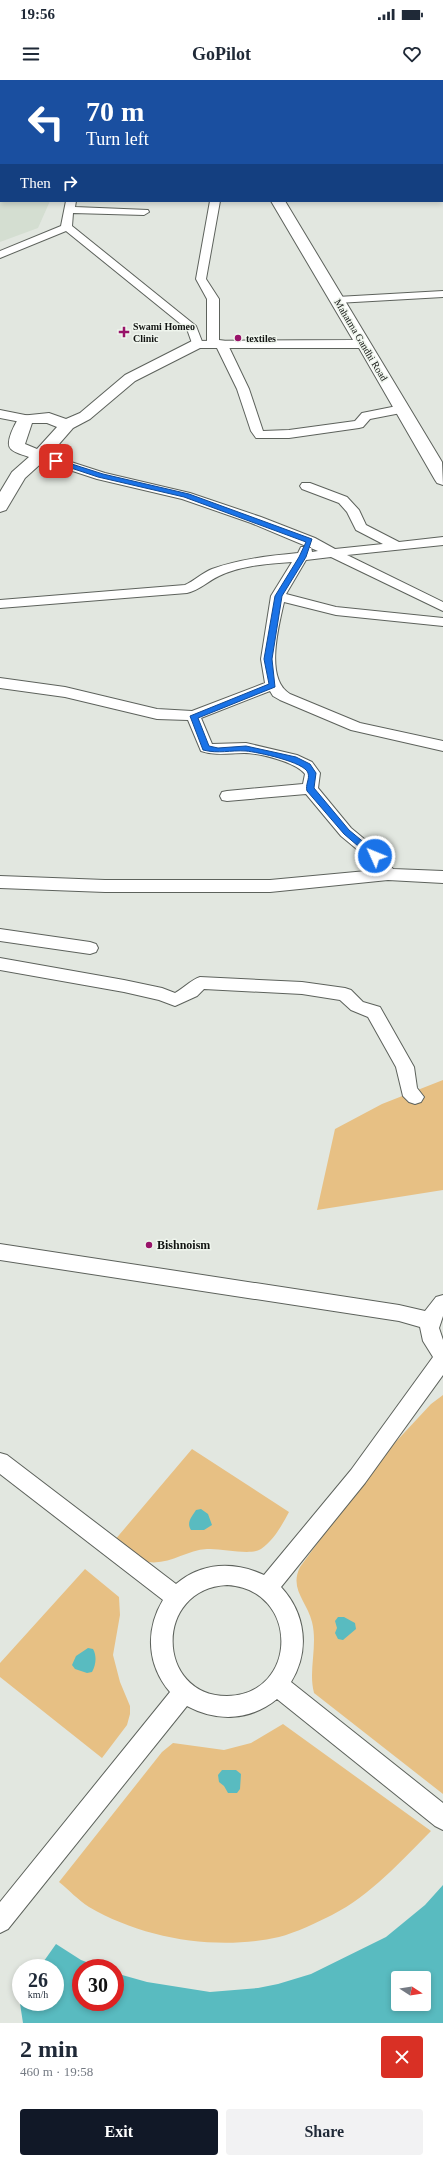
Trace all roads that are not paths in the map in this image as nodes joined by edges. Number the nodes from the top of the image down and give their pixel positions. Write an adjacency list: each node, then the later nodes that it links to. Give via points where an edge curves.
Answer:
1 (215, 202): 9 (street, via 201,279 213,299)
2 (279, 202): 8 (street, Mahatma Gandhi Road)
3 (70, 206): 4 (street); 5 (street)
4 (144, 212)
5 (67, 227): 6 (street); 10 (street, via 192,328)
6 (0, 255)
7 (443, 294): 8 (street)
8 (337, 300): 11 (street, Mahatma Gandhi Road)
9 (217, 343): 10 (street); 11 (street); 12 (street, via 243,389 256,431 260,435 289,434 359,424 366,416)
10 (197, 344): 15 (street, via 130,378 85,416)
11 (363, 344): 12 (street, Mahatma Gandhi Road)
12 (402, 409): 17 (street, Mahatma Gandhi Road)
13 (0, 414): 14 (street)
14 (26, 419): 15 (street, via 49,418); 16 (street, via 17,446)
15 (67, 425): 16 (street)
16 (40, 456): 20 (street, via 18,475); 21 (street, via 101,476 186,496)
17 (438, 462): 18 (street, Mahatma Gandhi Road)
18 (443, 480)
19 (306, 486): 23 (street, via 343,500 353,510 361,527)
20 (0, 507)
21 (310, 541): 24 (street); 25 (street)
22 (443, 541): 23 (street)
23 (397, 546): 24 (street)
24 (334, 554): 25 (street); 28 (street)
25 (302, 557): 26 (street); 27 (street, via 233,566 214,573 187,589)
26 (278, 596): 29 (street, via 357,614); 31 (street, via 268,659)
27 (0, 604)
28 (443, 607)
29 (443, 622)
30 (0, 683): 32 (street, via 65,692 157,714)
31 (273, 685): 32 (street); 33 (street, via 278,693 285,697 356,727)
32 (193, 716): 34 (street, via 206,748 246,748 296,760 308,766 312,773)
33 (443, 746)
34 (310, 789): 35 (street); 36 (street, via 346,832 375,856)
35 (227, 796)
36 (388, 874): 37 (street); 38 (street, via 270,886 105,886)
37 (443, 877)
38 (0, 882)
39 (0, 935): 40 (street)
40 (90, 948)
41 (0, 964): 42 (street, via 124,986 162,994 175,1000 191,992 200,983 302,988 345,994 357,1006 374,1012 405,1067 409,1091)
42 (415, 1097)
43 (0, 1252): 45 (street, via 399,1313)
44 (443, 1303): 45 (street, via 434,1311)
45 (430, 1321): 46 (street, via 431,1337)
46 (443, 1354)
47 (443, 1359): 49 (street, via 422,1391 311,1536)
48 (0, 1462): 50 (street)
49 (266, 1589): 50 (street, via 244,1578 220,1576 196,1583); 51 (street, via 284,1608 293,1634 290,1661)
50 (177, 1598): 52 (street, via 164,1620 161,1646 168,1671)
51 (276, 1684): 52 (street, via 259,1698 238,1706 215,1706); 53 (street)
52 (184, 1692): 54 (street)
53 (443, 1818)
54 (0, 1921)

